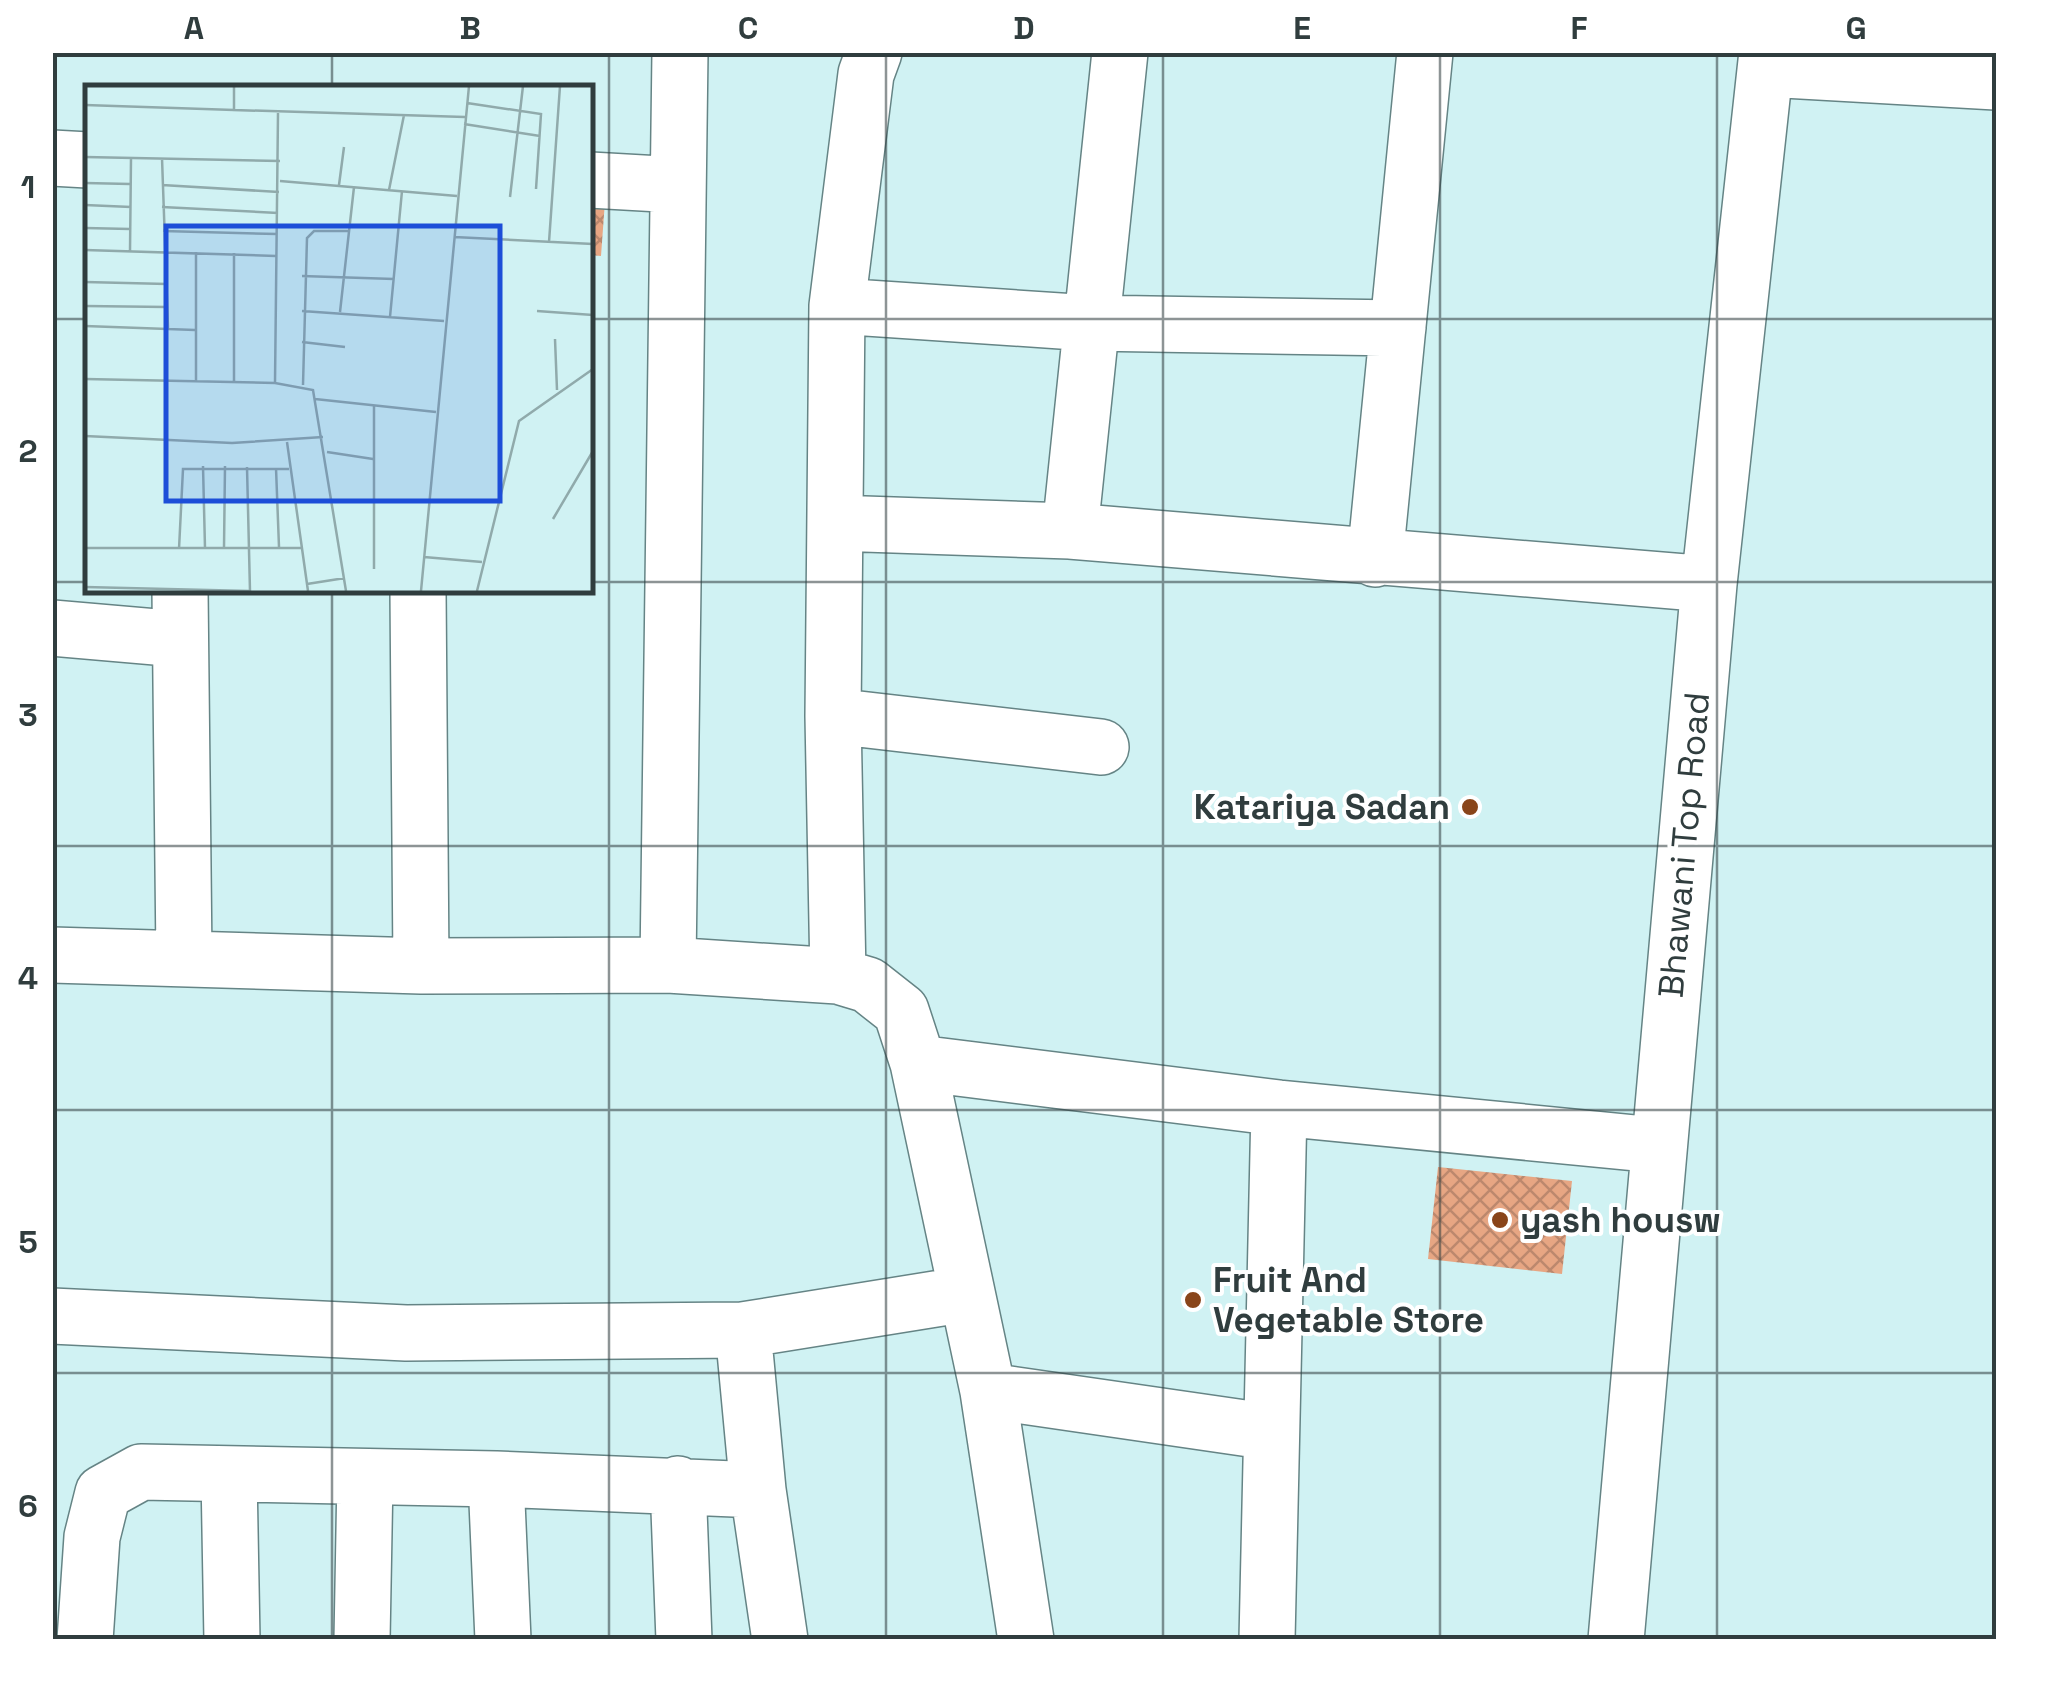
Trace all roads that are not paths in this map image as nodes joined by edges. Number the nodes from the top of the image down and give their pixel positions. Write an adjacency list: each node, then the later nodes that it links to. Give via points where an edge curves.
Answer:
1 (680, 52): 10 (street)
2 (874, 52): 11 (street)
3 (1120, 52): 12 (street)
4 (1425, 52): 13 (street)
5 (1766, 61): 6 (street); 17 (street, Bhawani Top Road)
6 (1996, 82)
7 (52, 158): 8 (street)
8 (85, 160)
9 (592, 180): 10 (street)
10 (678, 186): 25 (street)
11 (837, 306): 12 (street); 14 (street)
12 (1090, 323): 13 (street); 15 (street)
13 (1398, 328): 16 (street)
14 (834, 523): 15 (street); 21 (street)
15 (1070, 531): 16 (street)
16 (1375, 559): 17 (street)
17 (1709, 584): 30 (street, Bhawani Top Road)
18 (418, 592): 26 (street)
19 (180, 614): 20 (street); 24 (street)
20 (52, 628)
21 (833, 716): 22 (street); 27 (street)
22 (1101, 747)
23 (52, 955): 24 (street)
24 (184, 959): 26 (street)
25 (668, 964): 26 (street); 27 (street)
26 (420, 966)
27 (838, 976): 28 (street, via 868,985 901,1011)
28 (918, 1063): 29 (street); 31 (street)
29 (1279, 1108): 30 (street); 35 (street)
30 (1656, 1145): 49 (street, Bhawani Top Road)
31 (966, 1294): 33 (street); 34 (street)
32 (52, 1316): 33 (street, via 406,1333)
33 (743, 1330): 40 (street)
34 (988, 1391): 35 (street); 47 (street)
35 (1271, 1432): 48 (street)
36 (229, 1475): 37 (street); 41 (street, via 141,1472 102,1493 92,1537); 42 (street)
37 (365, 1476): 38 (street); 43 (street)
38 (496, 1479): 39 (street); 44 (street)
39 (678, 1484): 40 (street); 45 (street)
40 (758, 1490): 46 (street)
41 (86, 1640)
42 (232, 1640)
43 (362, 1640)
44 (503, 1640)
45 (684, 1640)
46 (780, 1640)
47 (1026, 1640)
48 (1267, 1640)
49 (1616, 1640)

